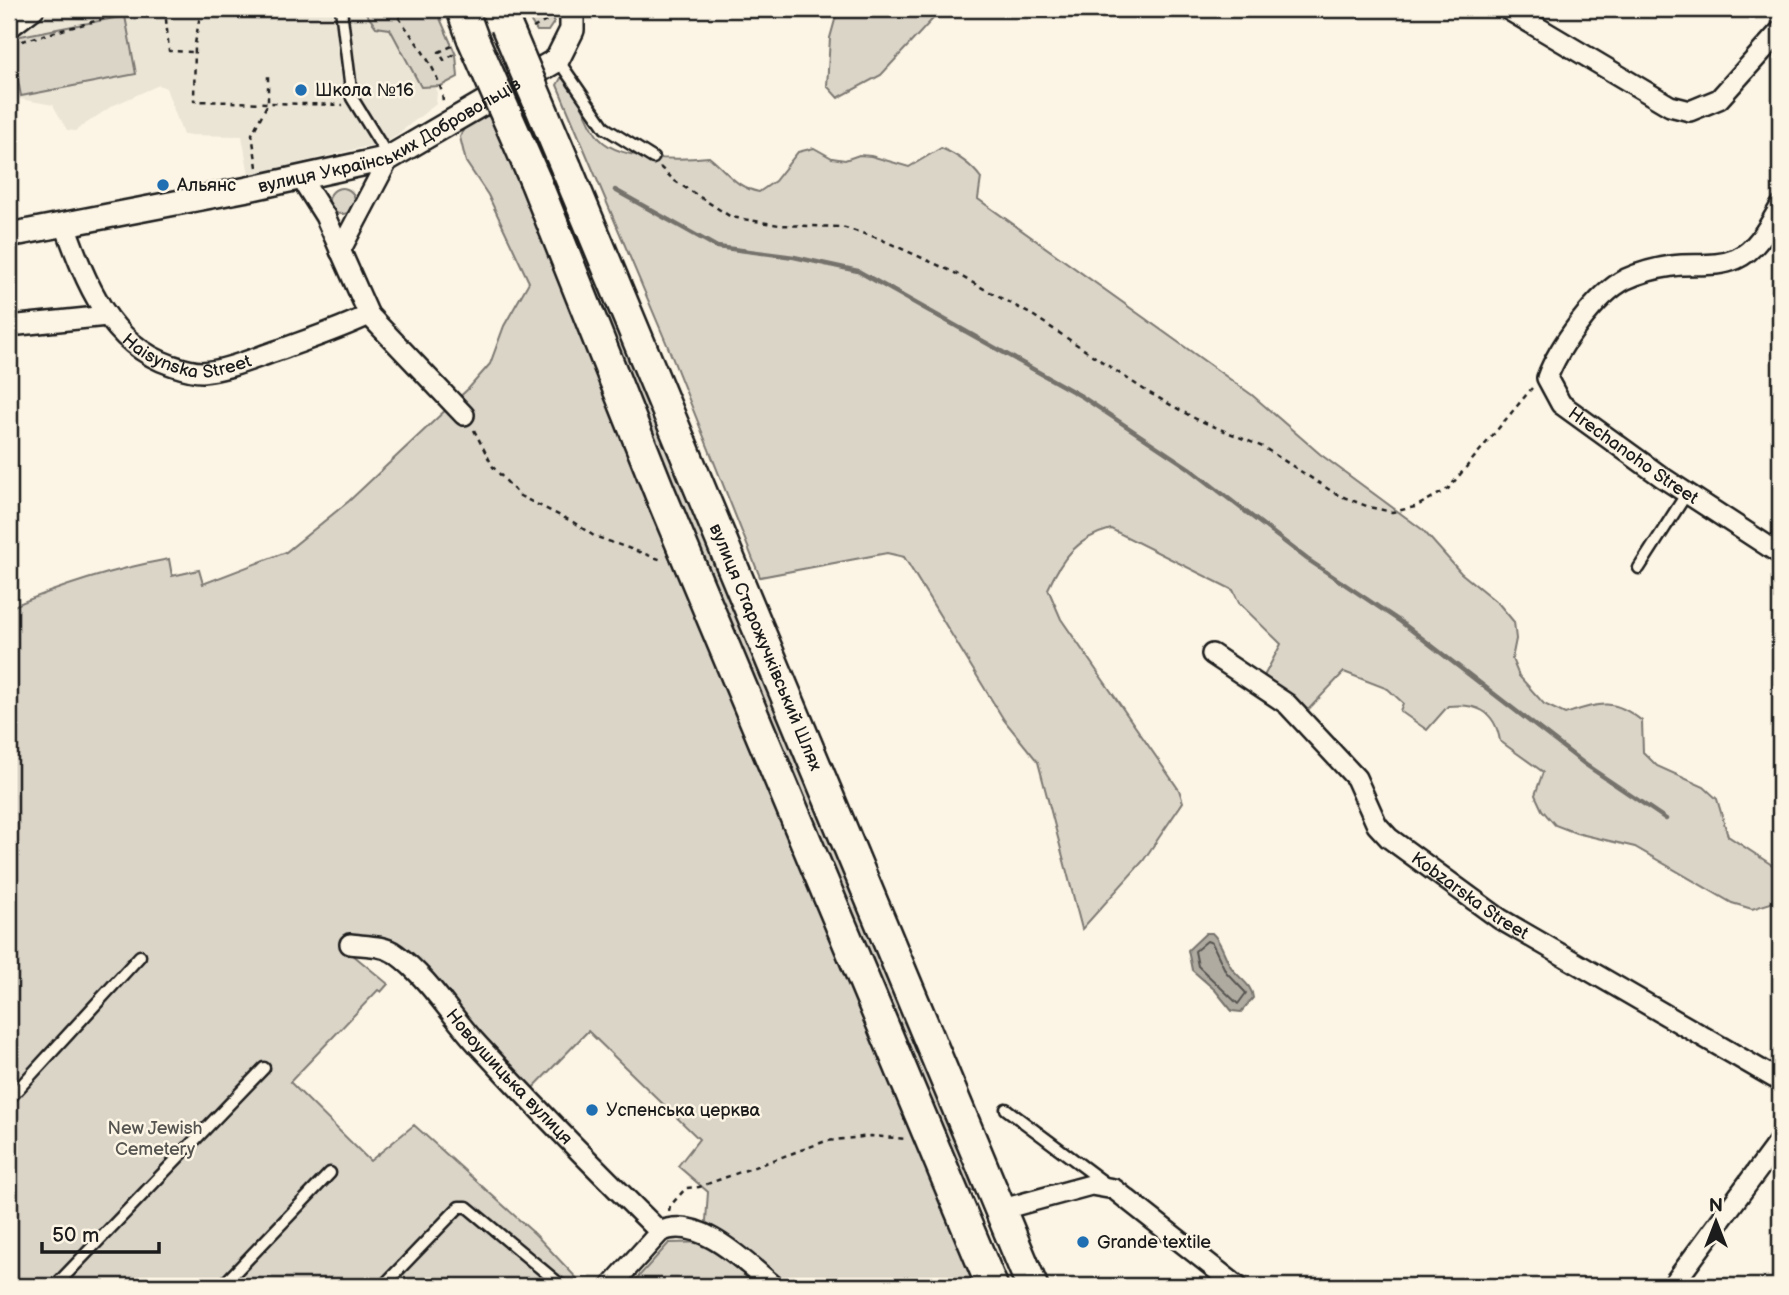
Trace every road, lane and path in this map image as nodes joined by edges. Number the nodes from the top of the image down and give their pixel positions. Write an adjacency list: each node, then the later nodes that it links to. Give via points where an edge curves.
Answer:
1 (34, 9): 12 (street)
2 (139, 9): 14 (path)
3 (165, 9): 16 (path, via 169,51)
4 (201, 9): 16 (path)
5 (341, 9): 20 (lane)
6 (393, 9): 21 (path, via 443,90)
7 (464, 9): 15 (main road, вулиця Старожучківський Шлях)
8 (1507, 9): 10 (street)
9 (564, 12): 11 (path); 17 (street, via 572,30)
10 (1529, 14): 13 (street, via 1670,106 1690,111 1719,99)
11 (511, 21): 50 (main road, вулиця Старожучківський Шлях, bridge, via 566,167)
12 (9, 28)
13 (1780, 31)
14 (9, 44)
15 (463, 45): 15 (path, via 444,60 439,52); 38 (main road, вулиця Старожучківський Шлях, bridge, via 535,180)
16 (195, 52): 19 (path, via 194,101)
17 (557, 60): 21 (street, вулиця Українських Добровольців); 23 (lane, via 605,128)
18 (268, 73): 19 (path)
19 (268, 103): 20 (path); 24 (path, via 252,134)
20 (356, 105): 22 (lane)
21 (444, 123): 22 (street, вулиця Українських Добровольців)
22 (389, 158): 25 (street, вулиця Українських Добровольців); 29 (street)
23 (653, 158): 33 (path, via 675,181 731,217 779,225 842,227 951,271 1034,316 1196,419 1263,447 1336,494 1391,512 1415,507 1448,489 1530,389)
24 (257, 163)
25 (301, 178): 27 (street, вулиця Українських Добровольців); 29 (street)
26 (1780, 207): 33 (street, via 1760,241 1737,259 1661,268 1610,290 1556,354)
27 (65, 225): 28 (street, вулиця Українських Добровольців); 31 (street, via 80,269)
28 (9, 235)
29 (340, 251): 30 (street)
30 (369, 315): 31 (street, Haisynska Street, via 240,363 200,372 153,359); 34 (street)
31 (107, 316): 32 (street, Haisynska Street)
32 (9, 326)
33 (1547, 378): 35 (street, Hrechanoho Street, via 1561,404)
34 (464, 415): 38 (path, via 493,467 520,496 594,536)
35 (1687, 494): 36 (street, Hrechanoho Street); 37 (lane)
36 (1780, 554)
37 (1639, 568)
38 (693, 571): 46 (main road, вулиця Старожучківський Шлях)
39 (1212, 654): 43 (street, Kobzarska Street, via 1287,704 1356,778 1377,825 1389,838 1500,919)
40 (350, 944): 51 (street, Новоушицька вулиця, via 395,953 525,1097)
41 (140, 956): 44 (lane)
42 (264, 1068): 52 (lane)
43 (1780, 1081)
44 (9, 1100)
45 (1006, 1109): 49 (lane)
46 (931, 1136): 51 (path, via 826,1141 686,1188 670,1206); 58 (main road, вулиця Старожучківський Шлях)
47 (1780, 1140): 61 (street)
48 (330, 1173): 53 (lane)
49 (1114, 1189): 50 (street, via 1091,1185); 60 (street)
50 (999, 1210): 59 (main road, вулиця Старожучківський Шлях)
51 (664, 1230): 56 (street); 57 (street, via 695,1232 717,1240)
52 (55, 1286)
53 (222, 1286)
54 (383, 1286): 55 (lane, via 459,1207 467,1207)
55 (562, 1286)
56 (611, 1286)
57 (774, 1286)
58 (992, 1286)
59 (1032, 1286)
60 (1237, 1286)
61 (1672, 1286)

